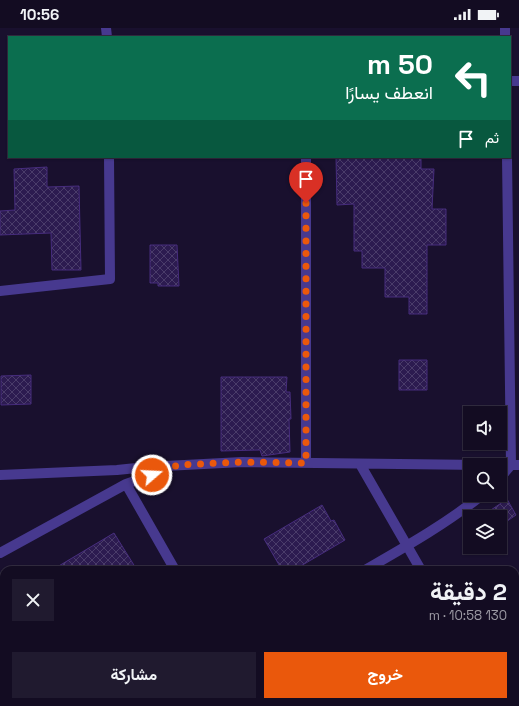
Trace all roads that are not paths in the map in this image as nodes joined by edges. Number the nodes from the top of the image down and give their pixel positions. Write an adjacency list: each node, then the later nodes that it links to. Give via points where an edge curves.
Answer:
1 (109, 158): 4 (street, via 110,279)
2 (306, 158): 5 (street)
3 (507, 158): 9 (street)
4 (0, 291)
5 (306, 463): 6 (street); 7 (street)
6 (360, 464): 8 (street); 14 (street)
7 (178, 465): 11 (street); 12 (street)
8 (463, 465)
9 (515, 465): 10 (street)
10 (507, 472)
11 (0, 475)
12 (126, 484): 15 (street); 16 (street)
13 (473, 502): 14 (street)
14 (408, 546): 17 (street); 18 (street)
15 (0, 553)
16 (173, 566)
17 (372, 566)
18 (420, 566)

